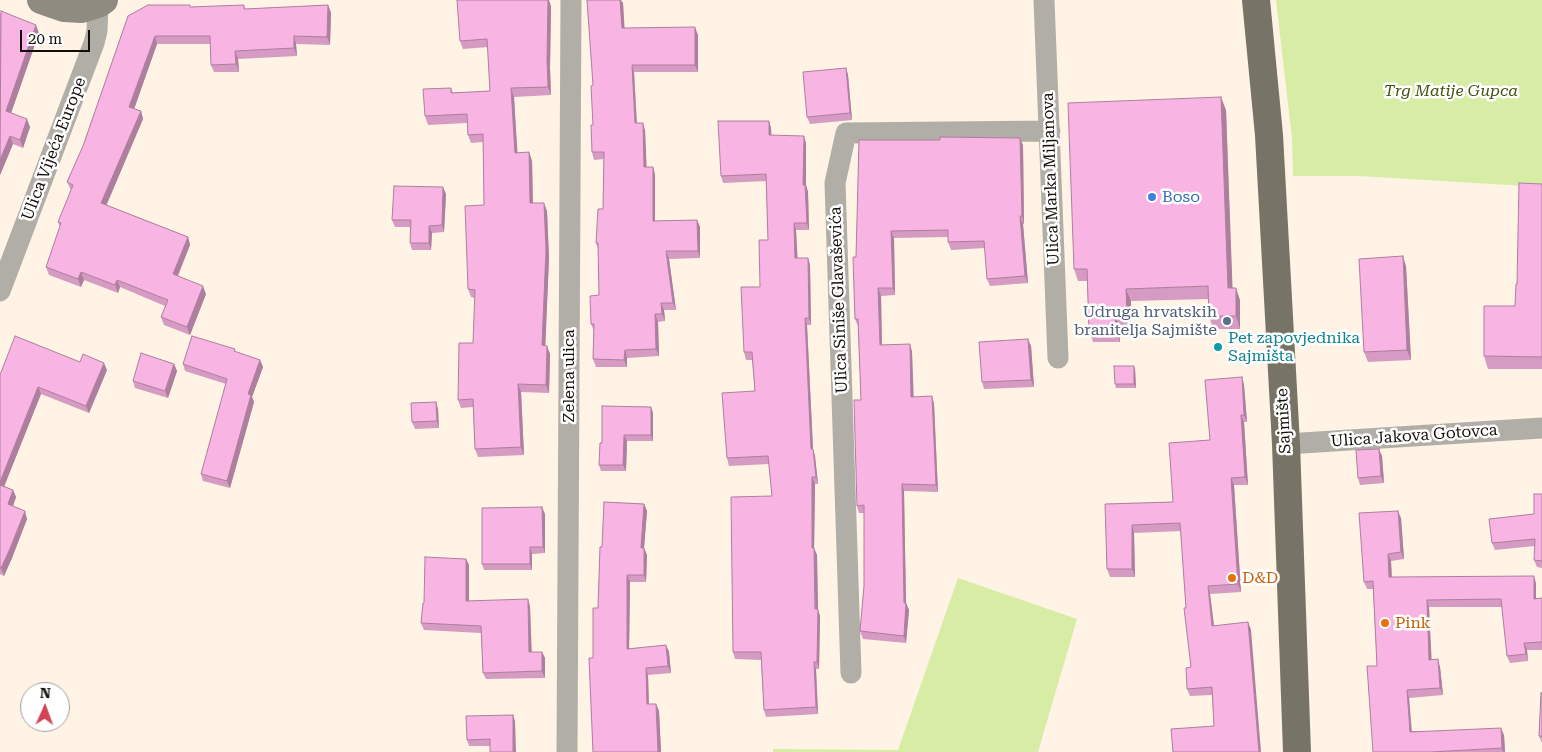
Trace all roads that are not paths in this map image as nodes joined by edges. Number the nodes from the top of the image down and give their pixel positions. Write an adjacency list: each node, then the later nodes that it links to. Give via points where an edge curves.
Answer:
1 (41, 0): 5 (main road, via 64,8 82,9)
2 (571, 0): 12 (street, Zelena ulica)
3 (1044, 0): 6 (street, Ulica Marka Miljanova)
4 (1256, 0): 10 (main road, Sajmište, via 1268,135)
5 (101, 2): 7 (street, Ulica Vijeća Europe, via 94,43)
6 (1050, 131): 8 (street, Ulica Marka Miljanova); 11 (street, Ulica Siniše Glavaševića, via 846,133 835,183)
7 (0, 291)
8 (1058, 358)
9 (1542, 428): 10 (street, Ulica Jakova Gotovca)
10 (1286, 444): 13 (main road, Sajmište)
11 (851, 672)
12 (567, 752)
13 (1297, 752)

